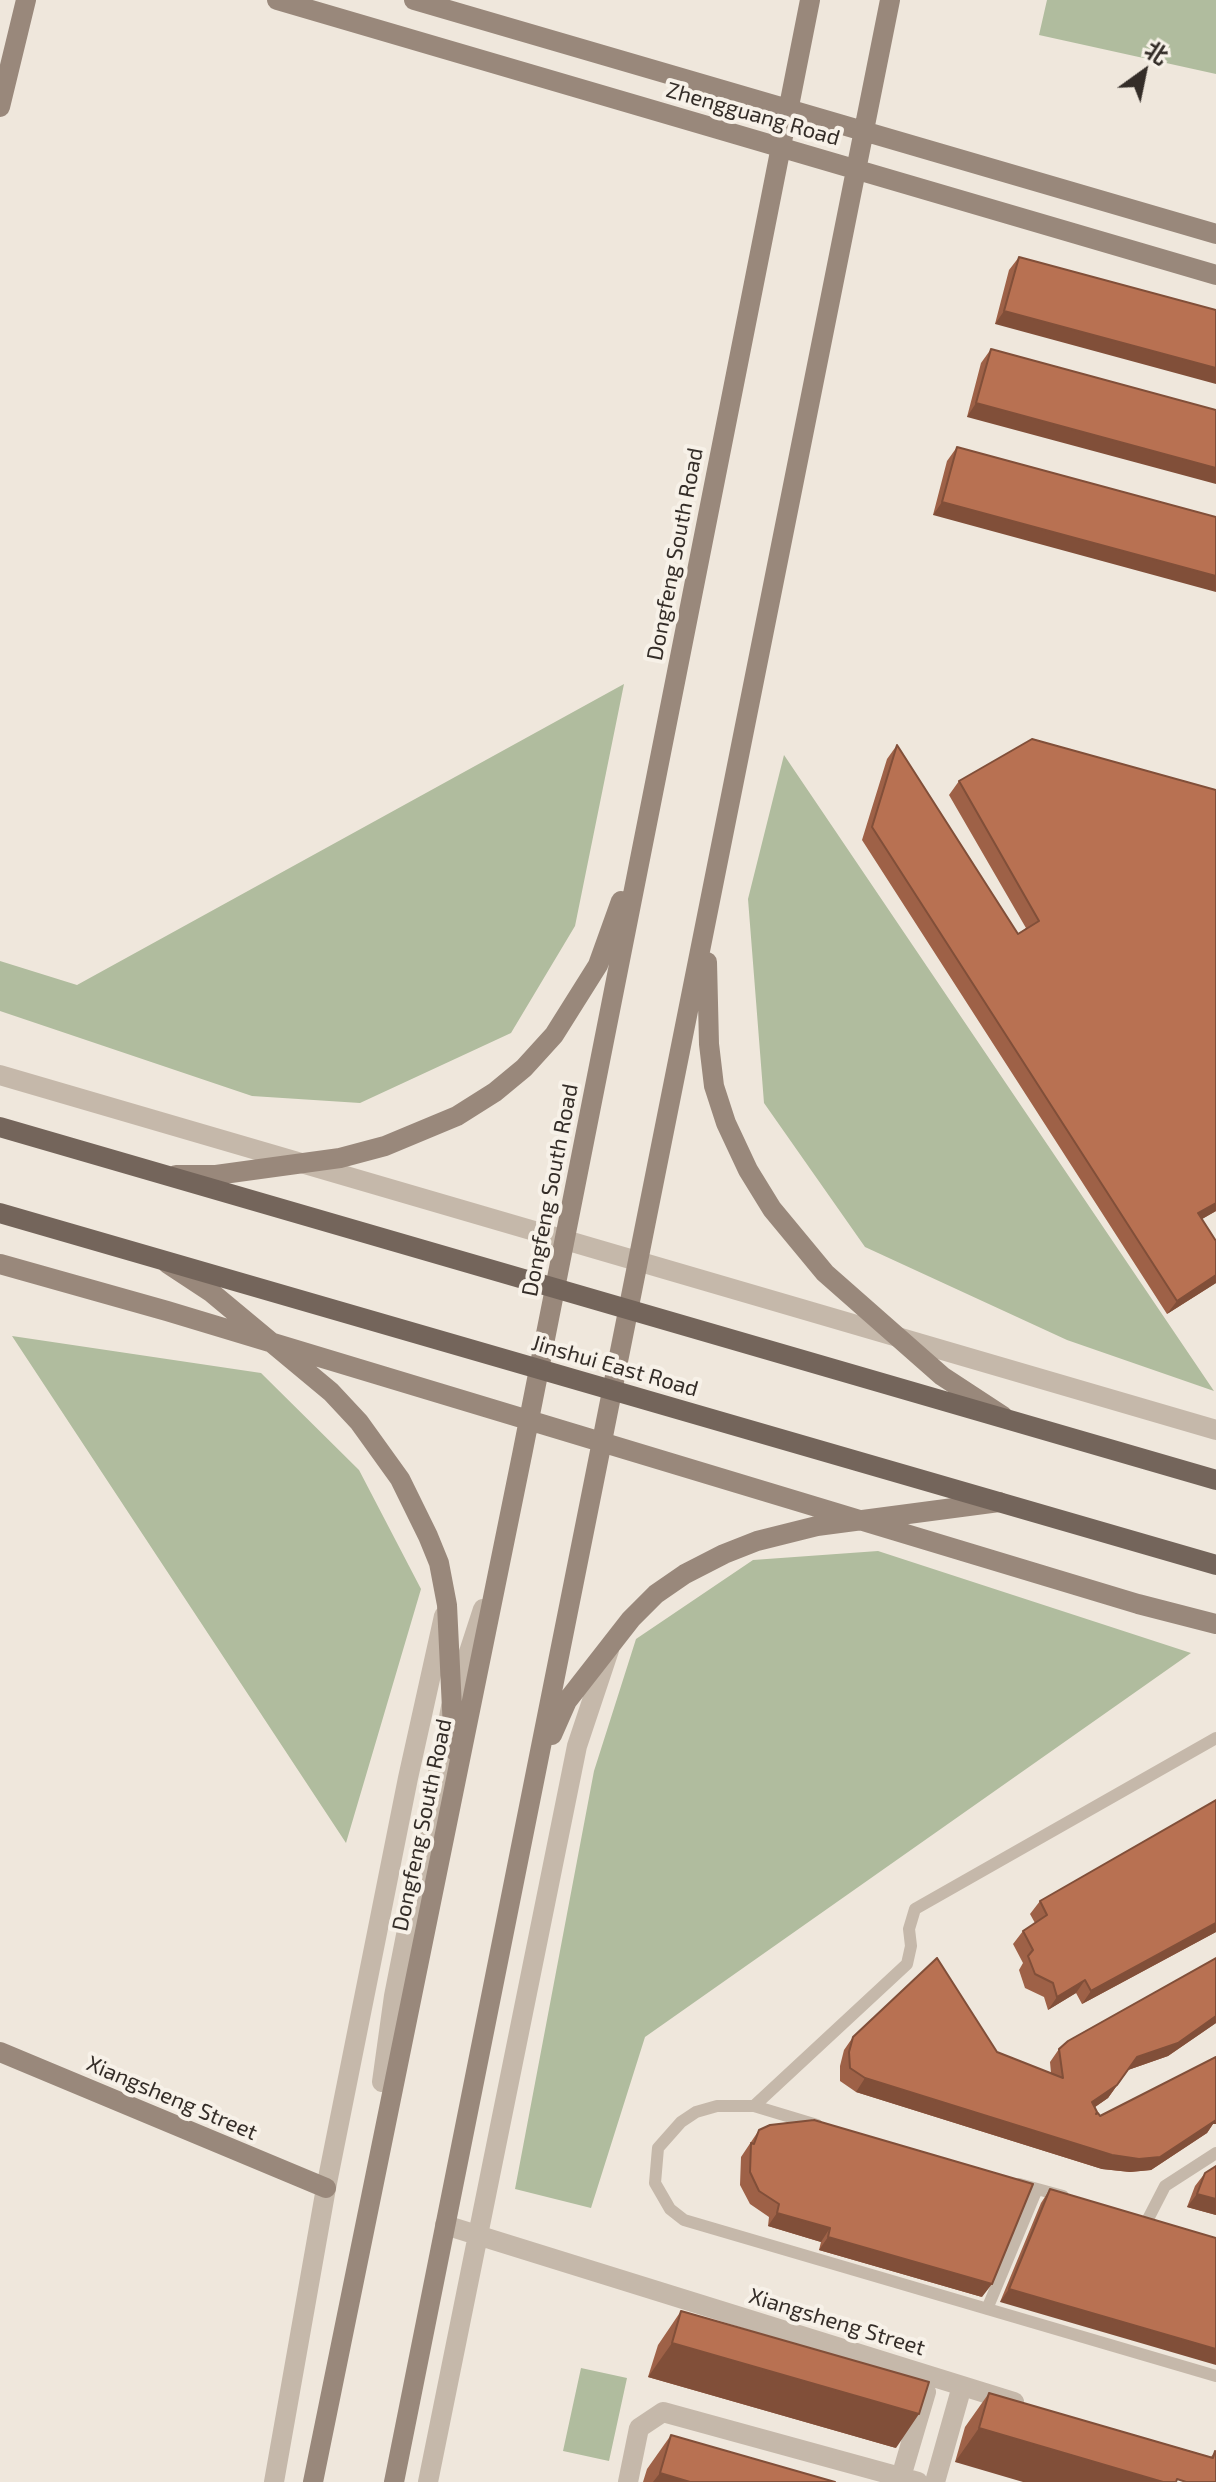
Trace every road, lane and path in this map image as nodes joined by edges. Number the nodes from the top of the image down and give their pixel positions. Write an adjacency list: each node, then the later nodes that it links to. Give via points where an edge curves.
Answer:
1 (26, 0): 6 (main road)
2 (277, 0): 9 (main road, Zhengguang Road)
3 (414, 0): 7 (main road, Zhengguang Road)
4 (810, 0): 7 (main road, Dongfeng South Road)
5 (890, 0): 8 (main road)
6 (0, 107)
7 (788, 109): 8 (main road, Zhengguang Road); 9 (main road, Dongfeng South Road)
8 (864, 131): 10 (main road); 11 (main road, Zhengguang Road)
9 (780, 147): 10 (main road, Zhengguang Road); 13 (main road, Dongfeng South Road)
10 (856, 169): 12 (main road, Zhengguang Road); 14 (main road)
11 (1216, 234)
12 (1216, 275)
13 (645, 829): 17 (main road, via 598,965 554,1035 524,1068 457,1116 385,1146); 20 (main road, Dongfeng South Road)
14 (707, 923): 22 (main road); 26 (main road, via 714,1086 748,1170 772,1209 825,1273)
15 (0, 1075): 17 (street)
16 (0, 1127): 18 (main road)
17 (301, 1163): 18 (main road, via 216,1175); 20 (street)
18 (165, 1175): 24 (main road)
19 (0, 1213): 21 (main road, Jinshui East Road)
20 (564, 1241): 22 (street); 24 (main road, Dongfeng South Road)
21 (161, 1260): 27 (main road); 28 (main road, Jinshui East Road)
22 (639, 1263): 25 (main road); 26 (street)
23 (0, 1264): 27 (main road)
24 (555, 1288): 25 (main road); 28 (main road, Dongfeng South Road)
25 (629, 1310): 29 (main road); 31 (main road)
26 (903, 1340): 31 (main road, via 942,1376); 32 (street)
27 (274, 1343): 30 (main road); 39 (main road, via 331,1392 383,1453 428,1536)
28 (539, 1369): 29 (main road, Jinshui East Road); 30 (main road, Dongfeng South Road)
29 (613, 1390): 33 (main road); 35 (main road, Jinshui East Road)
30 (529, 1420): 33 (main road); 37 (main road, Dongfeng South Road)
31 (1009, 1420): 34 (main road)
32 (1216, 1430)
33 (603, 1442): 36 (main road); 44 (main road)
34 (1216, 1480)
35 (999, 1502): 36 (main road); 38 (main road, Jinshui East Road)
36 (862, 1520): 40 (main road); 41 (main road, via 817,1526 724,1554 656,1594)
37 (502, 1552): 42 (street); 45 (main road, Dongfeng South Road)
38 (1216, 1565)
39 (447, 1605): 42 (main road); 52 (street)
40 (1216, 1624)
41 (611, 1642): 44 (main road, via 567,1701); 59 (street, via 577,1746)
42 (451, 1707): 45 (main road); 47 (street)
43 (1216, 1738): 48 (lane, via 915,1909 907,1964)
44 (537, 1772): 57 (main road)
45 (456, 1779): 67 (main road, Dongfeng South Road)
46 (0, 2052): 52 (main road, Xiangsheng Street)
47 (382, 2082): 67 (main road)
48 (754, 2106): 49 (lane); 60 (lane, via 696,2112 658,2148 655,2183 670,2209 684,2220)
49 (829, 2128)
50 (1216, 2153): 56 (lane, via 1165,2186)
51 (1007, 2180): 53 (lane)
52 (326, 2188): 66 (street)
53 (1037, 2189): 54 (lane); 60 (lane)
54 (1078, 2201)
55 (1133, 2217): 56 (lane)
56 (1147, 2221): 58 (lane)
57 (445, 2225): 59 (street, Xiangsheng Street); 68 (main road)
58 (1161, 2225)
59 (478, 2235): 61 (street, Xiangsheng Street); 69 (street)
60 (987, 2309): 62 (lane)
61 (930, 2376): 63 (street, Xiangsheng Street); 65 (street)
62 (1216, 2376)
63 (962, 2386): 64 (street, Xiangsheng Street); 71 (street)
64 (1040, 2410)
65 (913, 2481): 70 (street, via 663,2412 639,2428)
66 (274, 2482)
67 (310, 2482)
68 (394, 2482)
69 (428, 2482)
70 (628, 2482)
71 (935, 2482)

